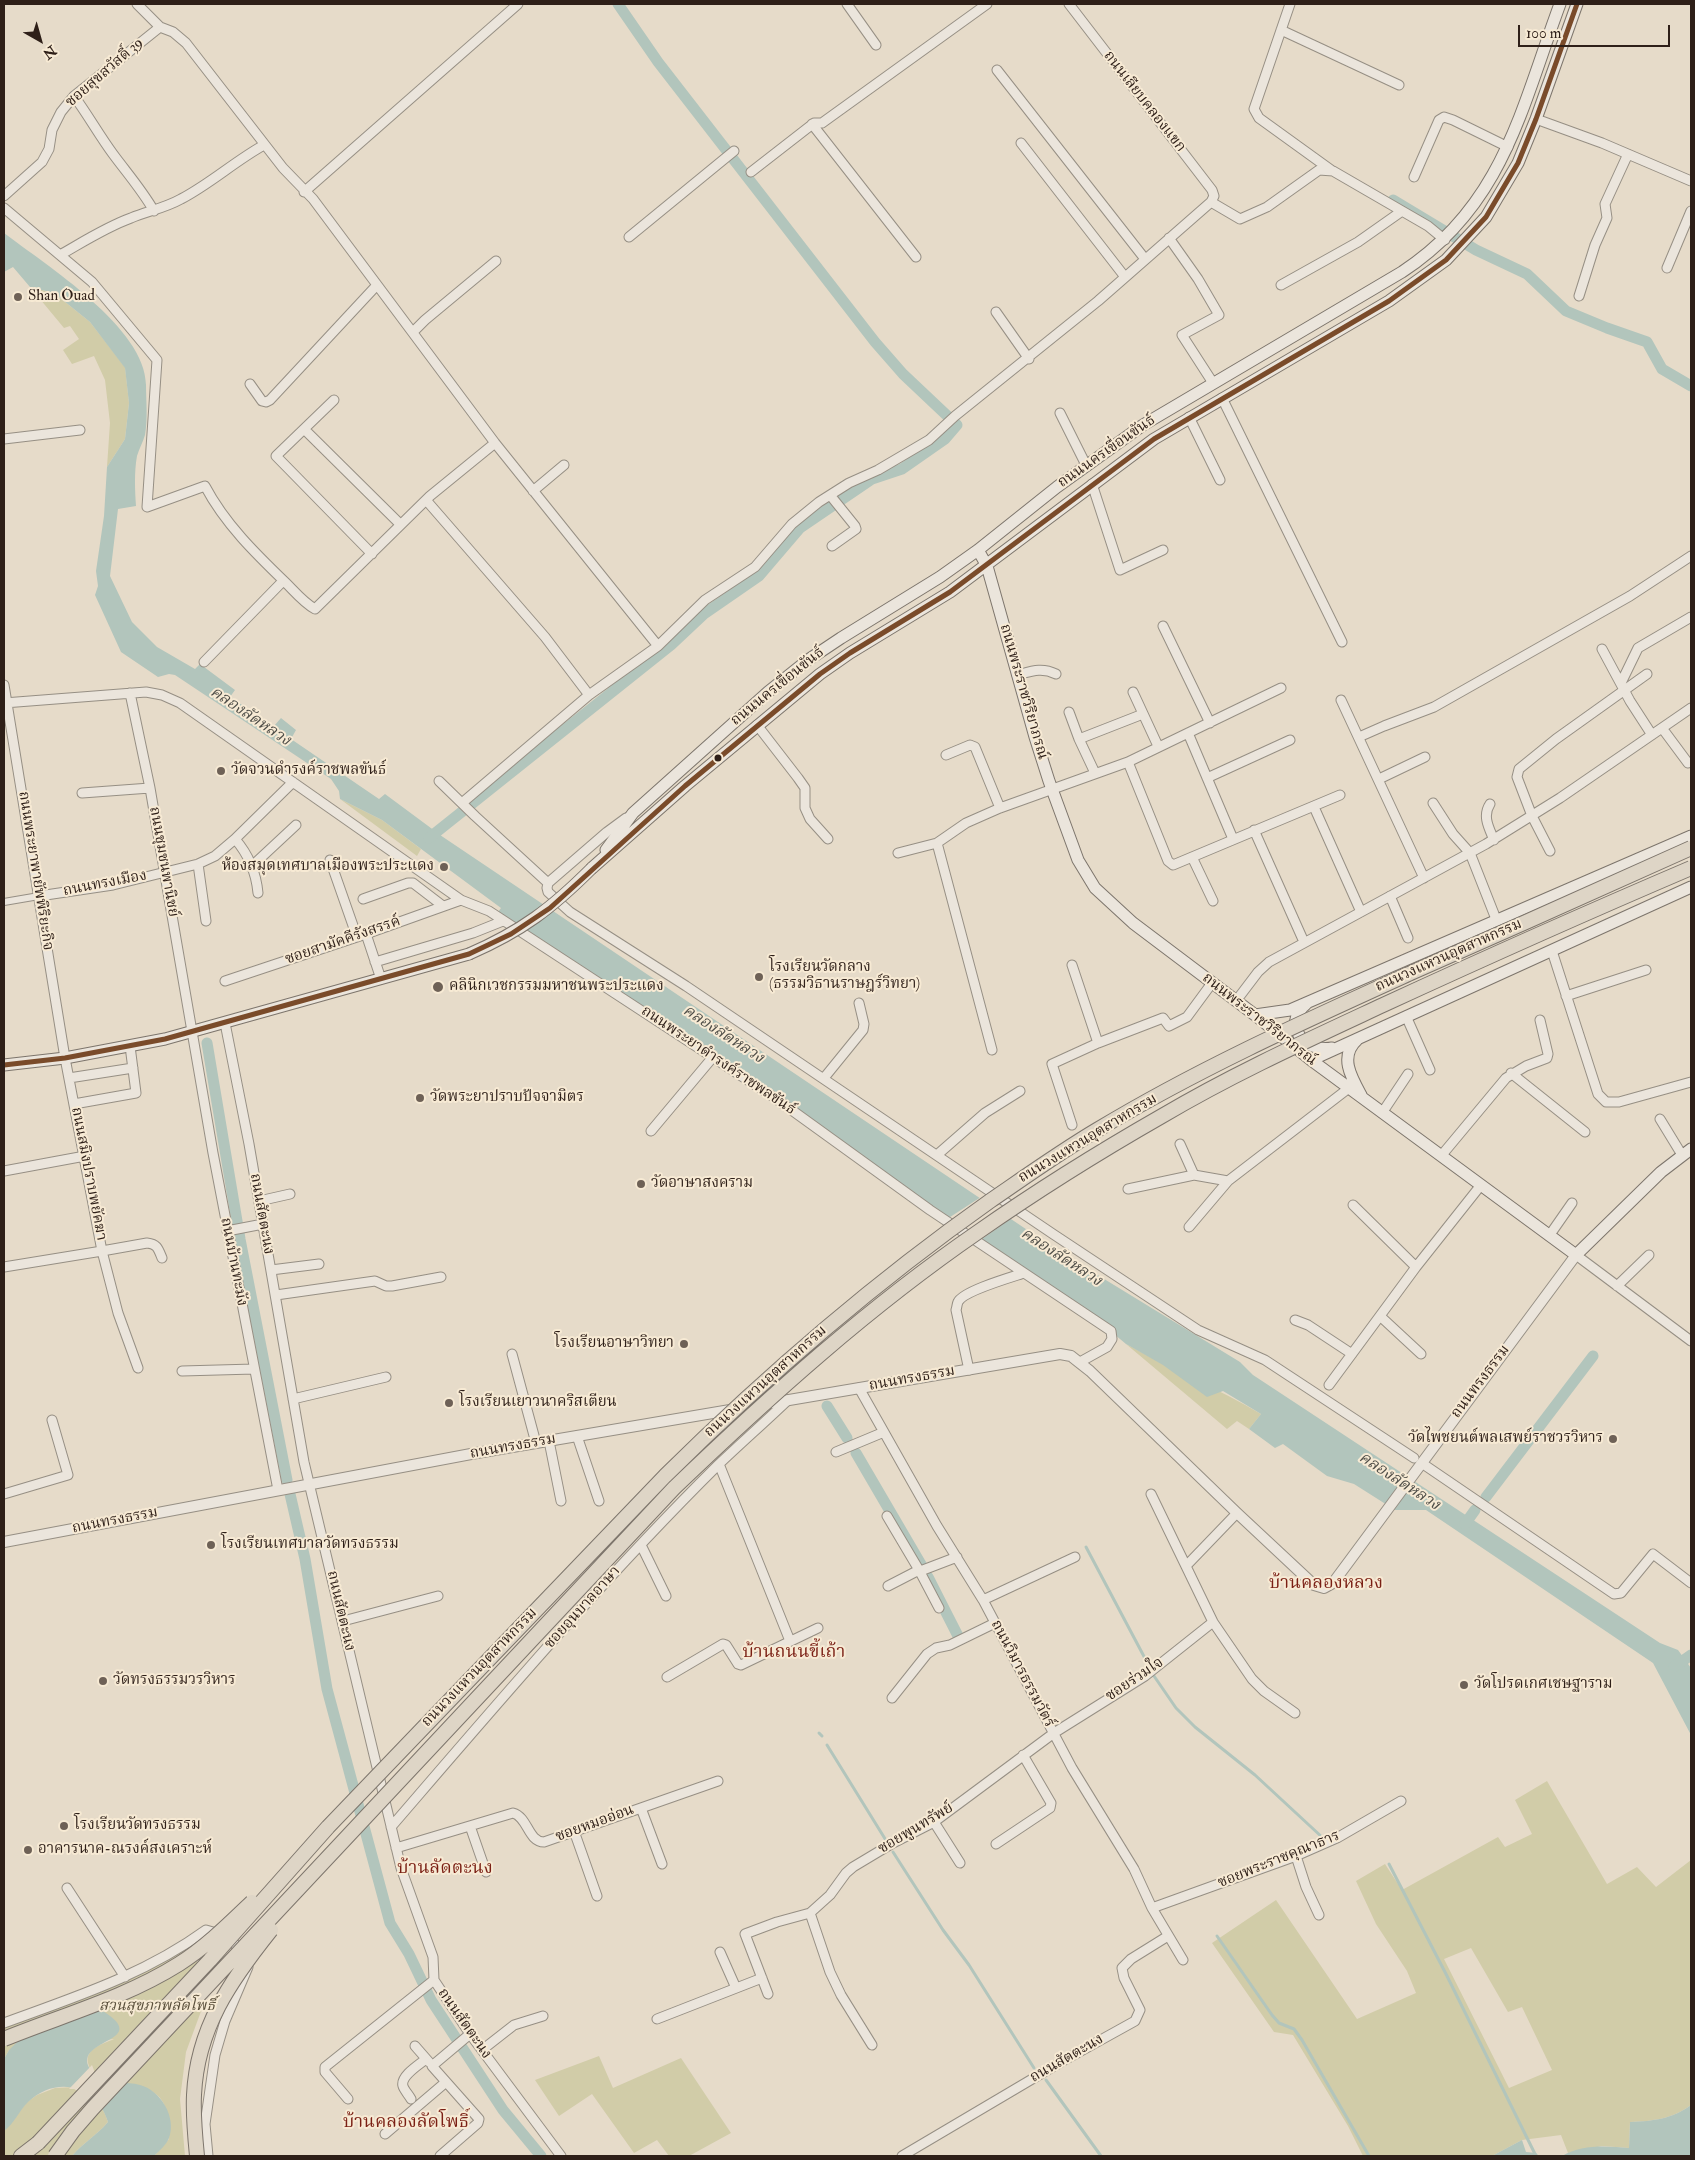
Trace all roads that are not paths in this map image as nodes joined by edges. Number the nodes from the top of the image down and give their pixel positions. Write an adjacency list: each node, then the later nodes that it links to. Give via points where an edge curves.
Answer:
1 (137, 4): 9 (street, ซอยสุขสวัสดิ์ 39)
2 (518, 4): 26 (street)
3 (847, 4): 11 (street)
4 (987, 4): 16 (street, via 822,123)
5 (1069, 4): 28 (street, ถนนเลียบคลองแขก, via 1212,190)
6 (1290, 4): 10 (street)
7 (1560, 5): 8 (main road); 19 (main road, ถนนนครเขื่อนขันธ์)
8 (1575, 8): 15 (main road, ถนนนครเขื่อนขันธ์)
9 (160, 27): 14 (street, ซอยสุขสวัสดิ์ 39); 18 (street, via 173,32 186,43)
10 (1281, 30): 13 (street); 22 (street, via 1254,109 1259,118)
11 (876, 45)
12 (997, 70): 38 (street)
13 (1400, 86)
14 (74, 96): 27 (street, ซอยสุขสวัสดิ์ 39, via 52,130 42,162); 30 (street)
15 (1536, 119): 21 (street); 48 (main road, ถนนนครเขื่อนขันธ์, via 1518,163 1486,217 1446,260 1389,301)
16 (812, 124): 23 (street); 37 (street)
17 (1021, 143): 41 (street)
18 (264, 145): 26 (street); 30 (street, via 198,190)
19 (1508, 147): 24 (street, via 1444,117 1439,120); 35 (main road, ถนนนครเขื่อนขันธ์, via 1473,208)
20 (730, 154): 33 (street)
21 (1628, 154): 25 (street); 44 (street, via 1605,204 1607,218)
22 (1334, 171): 28 (street, via 1319,170 1267,207 1240,219); 31 (street)
23 (751, 172)
24 (1414, 178)
25 (1691, 181)
26 (304, 192): 42 (street, via 313,199)
27 (4, 196)
28 (1211, 202): 34 (street)
29 (4, 208): 36 (street)
30 (154, 211): 36 (street, via 111,227)
31 (1402, 211): 35 (street); 43 (street, via 1358,242)
32 (1691, 211): 40 (street)
33 (629, 237)
34 (1169, 238): 38 (street); 50 (street, via 1219,315 1182,335)
35 (1445, 240): 47 (main road, ถนนนครเขื่อนขันธ์, via 1402,272)
36 (60, 255): 76 (street, via 92,282 156,360 146,507 205,486 231,526)
37 (916, 256)
38 (1145, 259): 41 (street)
39 (496, 261): 46 (street)
40 (1667, 268)
41 (1125, 277): 49 (street)
42 (376, 285): 46 (street); 51 (street, via 270,400 262,401)
43 (1281, 285)
44 (1579, 296)
45 (996, 312): 49 (street)
46 (413, 332): 59 (street)
47 (1288, 339): 48 (main road); 50 (main road, ถนนนครเขื่อนขันธ์)
48 (1296, 354): 52 (main road, ถนนนครเขื่อนขันธ์)
49 (1029, 359): 66 (street, via 955,416 930,440)
50 (1213, 383): 61 (main road, ถนนนครเขื่อนขันธ์, via 1143,425)
51 (250, 384)
52 (1222, 398): 55 (main road, ถนนนครเขื่อนขันธ์); 79 (street)
53 (334, 400): 56 (street)
54 (1060, 413): 61 (street)
55 (1189, 417): 62 (street); 63 (main road, ถนนนครเขื่อนขันธ์)
56 (304, 429): 69 (street); 73 (street, via 276,456)
57 (80, 430): 58 (street)
58 (4, 439)
59 (495, 443): 64 (street); 65 (street)
60 (564, 465): 64 (street)
61 (1086, 465): 67 (main road, ถนนนครเขื่อนขันธ์)
62 (1220, 480)
63 (1092, 484): 68 (main road, ถนนนครเขื่อนขันธ์); 72 (street, via 1120,570)
64 (533, 490): 80 (street)
65 (426, 500): 69 (street); 91 (street, via 545,637)
66 (834, 501): 70 (street, via 856,529); 80 (street, via 792,524 755,566 705,600)
67 (1033, 505): 68 (main road); 71 (main road, ถนนนครเขื่อนขันธ์)
68 (1045, 520): 75 (main road, ถนนนครเขื่อนขันธ์)
69 (400, 524): 73 (street)
70 (832, 546)
71 (978, 550): 75 (main road, ถนนพระราชวิริยาภรณ์); 124 (main road, ถนนนครเขื่อนขันธ์, via 808,660)
72 (1164, 550)
73 (372, 554): 76 (street, via 315,609)
74 (1691, 556): 102 (street, via 1630,596 1434,708)
75 (987, 566): 85 (main road, ถนนพระราชวิริยาภรณ์); 98 (main road, ถนนนครเขื่อนขันธ์, via 850,653)
76 (284, 580): 82 (street)
77 (1691, 616): 87 (street, via 1638,648)
78 (1163, 626): 97 (street)
79 (1342, 642)
80 (658, 646): 91 (street)
81 (1602, 649): 87 (street)
82 (204, 662)
83 (1056, 674): 85 (street, via 1038,670)
84 (1647, 674): 87 (street)
85 (1017, 675): 116 (main road, ถนนพระราชวิริยาภรณ์)
86 (4, 685): 93 (street, ถนนพระยาพายัพพิริยะกิจ)
87 (1623, 687): 101 (street); 125 (street, via 1519,769 1518,777)
88 (1281, 688): 97 (street)
89 (1133, 692): 96 (street)
90 (130, 693): 93 (street, ถนนพระยาดำรงค์ราชพลขันธ์); 114 (street, ถนนพระยาดำรงค์ราชพลขันธ์, via 162,695 180,703); 115 (street, ถนนชุมชนพานิชย์)
91 (589, 695): 121 (street)
92 (1341, 700): 102 (street)
93 (5, 703): 149 (street, ถนนพระยาพายัพพิริยะกิจ)
94 (1691, 708): 99 (street)
95 (1069, 712): 103 (street)
96 (1143, 714): 103 (street); 105 (street)
97 (1210, 723): 100 (street)
98 (757, 725): 130 (street, via 805,788 805,808 810,819); 142 (main road, ถนนนครเขื่อนขันธ์)
99 (1662, 728): 101 (street); 109 (street)
100 (1188, 733): 105 (street); 111 (street)
101 (1652, 735): 125 (street)
102 (1359, 737): 112 (street)
103 (1079, 739): 110 (street)
104 (1290, 740): 111 (street)
105 (1158, 746): 108 (street)
106 (946, 755): 123 (street, via 970,745 975,747)
107 (1425, 757): 112 (street)
108 (1128, 762): 110 (street); 138 (street, via 1171,864)
109 (1688, 763)
110 (1095, 773): 116 (street)
111 (1207, 778): 131 (street)
112 (1379, 780): 145 (street)
113 (439, 781): 121 (street)
114 (294, 782): 129 (street, ถนนทรงเมือง); 152 (street, ถนนพระยาดำรงค์ราชพลขันธ์)
115 (150, 788): 117 (street); 144 (street, ถนนชุมชนพานิชย์)
116 (1052, 788): 123 (street); 169 (main road, ถนนพระราชวิริยาภรณ์, via 1078,860 1095,888 1133,923)
117 (82, 793)
118 (1340, 795): 122 (street)
119 (1433, 803): 137 (street)
120 (1490, 804): 132 (street, via 1486,819)
121 (464, 805): 146 (street)
122 (1314, 807): 127 (street); 156 (street)
123 (1000, 808): 133 (street, via 966,823)
124 (633, 813): 142 (main road, ถนนนครเขื่อนขันธ์); 146 (street)
125 (1532, 816): 132 (street); 135 (street)
126 (296, 825): 141 (street)
127 (1254, 830): 131 (street); 162 (street)
128 (1691, 836): 157 (main road, ถนนวงแหวนอุตสาหกรรม)
129 (235, 839): 140 (street, ถนนทรงเมือง, via 215,856); 141 (street)
130 (828, 839)
131 (1234, 839): 138 (street)
132 (1494, 840): 137 (street)
133 (937, 843): 136 (street); 183 (street)
134 (1691, 848): 293 (main road, ถนนวงแหวนอุตสาหกรรม, bridge, via 1325,1012 1213,1066 1096,1130 934,1241 800,1349 703,1438)
135 (1550, 851)
136 (898, 853)
137 (1470, 853): 145 (street); 157 (street)
138 (1192, 857): 153 (street)
139 (330, 860): 160 (street)
140 (198, 864): 144 (street, ถนนทรงเมือง); 158 (street)
141 (252, 866): 148 (street)
142 (592, 868): 167 (main road, ถนนนครเขื่อนขันธ์, bridge, via 567,893 511,934 469,954)
143 (1691, 868): 296 (main road, ถนนวงแหวนอุตสาหกรรม, bridge, via 1267,1059 1164,1115 977,1232 819,1355 730,1434 674,1488)
144 (165, 872): 149 (street, ถนนทรงเมือง, via 113,885); 178 (street, ถนนชุมชนพานิชย์)
145 (1424, 878): 150 (street)
146 (548, 883): 193 (street, via 548,892 570,912)
147 (1691, 888): 163 (main road)
148 (258, 893)
149 (39, 896): 154 (street, ถนนทรงเมือง); 185 (street, ถนนพระยาพายัพพิริยะกิจ)
150 (1390, 896): 156 (street); 161 (street)
151 (363, 899): 155 (street, via 413,883)
152 (461, 900): 155 (street, ซอยสามัคคีรังสรรค์); 159 (street, ถนนพระยาดำรงค์ราชพลขันธ์, via 489,911)
153 (1213, 901)
154 (4, 902)
155 (442, 906): 160 (street, ซอยสามัคคีรังสรรค์)
156 (1360, 912): 162 (street)
157 (1496, 919): 170 (main road, ถนนวงแหวนอุตสาหกรรม)
158 (206, 921)
159 (503, 921): 164 (street); 184 (street, ถนนพระยาดำรงค์ราชพลขันธ์)
160 (361, 936): 164 (street); 168 (street, ซอยสามัคคีรังสรรค์)
161 (1408, 938)
162 (1304, 942): 172 (street, via 1269,962)
163 (1552, 950): 171 (street); 175 (main road)
164 (375, 962): 167 (street)
165 (1072, 965): 180 (street)
166 (1646, 970): 171 (street)
167 (381, 979): 177 (main road, ถนนนครเขื่อนขันธ์)
168 (225, 981)
169 (1212, 983): 172 (main road, ถนนพระราชวิริยาภรณ์); 180 (street, via 1185,1019 1169,1026 1163,1018)
170 (1342, 986): 174 (main road, ถนนวงแหวนอุตสาหกรรม, via 1290,1010); 182 (main road, via 1305,1004 1297,1012 1294,1022 1302,1040 1319,1048)
171 (1566, 996): 194 (street, via 1596,1089 1606,1102 1619,1102)
172 (1236, 1000): 174 (main road, ถนนพระราชวิริยาภรณ์)
173 (859, 1003): 193 (street, via 864,1030)
174 (1255, 1015): 186 (main road, ถนนพระราชวิริยาภรณ์)
175 (1406, 1016): 179 (main road); 189 (street)
176 (1540, 1020): 190 (street, via 1547,1058)
177 (225, 1023): 178 (main road, ถนนนครเขื่อนขันธ์); 215 (street, ถนนสัตตะนง)
178 (192, 1032): 181 (main road, ถนนนครเขื่อนขันธ์); 220 (street, ถนนบ้านทะมัง)
179 (1358, 1039): 182 (main road); 197 (main road, via 1350,1046 1348,1068)
180 (1098, 1043): 201 (street, via 1052,1064)
181 (130, 1046): 185 (main road, ถนนนครเขื่อนขันธ์); 188 (street)
182 (1336, 1048): 186 (main road)
183 (992, 1050)
184 (713, 1057): 202 (street); 230 (street, ถนนพระยาดำรงค์ราชพลขันธ์)
185 (65, 1058): 187 (main road, ถนนนครเขื่อนขันธ์); 192 (street, ถนนสมิงปราบพยัคฆา)
186 (1311, 1060): 195 (main road, ถนนพระราชวิริยาภรณ์)
187 (4, 1065)
188 (133, 1068): 192 (street); 198 (street, via 136,1093)
189 (1430, 1070)
190 (1511, 1073): 203 (street); 208 (street)
191 (1408, 1074): 199 (street)
192 (69, 1078): 198 (street, ถนนสมิงปราบพยัคฆา)
193 (824, 1078): 206 (street)
194 (1691, 1082)
195 (1349, 1088): 197 (main road, ถนนพระราชวิริยาภรณ์); 211 (street)
196 (1020, 1091): 206 (street, via 985,1113)
197 (1364, 1099): 199 (main road, ถนนพระราชวิริยาภรณ์)
198 (74, 1104): 207 (street, ถนนสมิงปราบพยัคฆา)
199 (1382, 1113): 208 (main road, ถนนพระราชวิริยาภรณ์)
200 (1660, 1119): 205 (street)
201 (1072, 1125)
202 (651, 1131)
203 (1585, 1132)
204 (1180, 1144): 210 (street)
205 (1687, 1152): 223 (main road, via 1661,1172)
206 (937, 1155): 257 (street, via 1198,1330 1265,1360)
207 (85, 1156): 209 (street); 222 (street, ถนนสมิงปราบพยัคฆา)
208 (1442, 1156): 212 (main road, ถนนพระราชวิริยาภรณ์)
209 (4, 1171)
210 (1194, 1174): 211 (street); 213 (street)
211 (1228, 1181): 219 (street)
212 (1480, 1185): 221 (main road, ถนนพระราชวิริยาภรณ์); 228 (street)
213 (1128, 1189)
214 (290, 1194): 215 (street)
215 (259, 1201): 218 (street, ถนนสัตตะนง)
216 (1572, 1203): 221 (street)
217 (1353, 1205): 228 (street)
218 (263, 1224): 220 (street); 229 (street, ถนนสัตตะนง)
219 (1189, 1227)
220 (230, 1230): 242 (street, ถนนบ้านทะมัง)
221 (1549, 1236): 223 (main road, ถนนพระราชวิริยาภรณ์)
222 (102, 1251): 225 (street, via 154,1243); 227 (street, ถนนสมิงปราบพยัคฆา); 241 (street, via 118,1313)
223 (1576, 1255): 232 (street); 257 (street, ถนนทรงธรรม)
224 (1648, 1255): 232 (street)
225 (162, 1258)
226 (319, 1264): 229 (street)
227 (4, 1267)
228 (1416, 1267): 234 (street)
229 (271, 1270): 233 (street, ถนนสัตตะนง)
230 (1024, 1273): 240 (street, ถนนพระยาดำรงค์ราชพลขันธ์, via 1112,1331 1107,1347); 243 (street, via 972,1292 958,1302 956,1310)
231 (441, 1278): 233 (street, via 392,1286 375,1281)
232 (1617, 1286): 236 (street)
233 (276, 1295): 248 (street, ถนนสัตตะนง)
234 (1380, 1316): 238 (street); 239 (street)
235 (1295, 1320): 238 (street)
236 (1691, 1341)
237 (512, 1354): 254 (street)
238 (1352, 1354): 246 (street)
239 (1421, 1354)
240 (1080, 1362): 243 (street, ถนนทรงธรรม, via 1060,1354); 264 (street, ถนนทรงธรรม)
241 (138, 1368)
242 (254, 1369): 244 (street); 259 (street, ถนนบ้านทะมัง)
243 (969, 1370): 247 (street, ถนนทรงธรรม)
244 (182, 1372)
245 (386, 1377): 248 (street)
246 (1329, 1385)
247 (859, 1388): 249 (street, ถนนทรงธรรม); 251 (street, ถนนวิมารธรรมวัตร์)
248 (293, 1399): 258 (street, ถนนสัตตะนง)
249 (788, 1400): 252 (street, ถนนทรงธรรม); 256 (street, ซอยอุนบาลอาษา)
250 (52, 1420): 260 (street, via 68,1476)
251 (884, 1432): 255 (street); 268 (street, ถนนวิมารธรรมวัตร์)
252 (577, 1436): 253 (street, ถนนทรงธรรม); 263 (street)
253 (549, 1441): 254 (street, ถนนทรงธรรม); 262 (street)
254 (536, 1443): 258 (street, ถนนทรงธรรม)
255 (836, 1452)
256 (719, 1464): 267 (street, ซอยอุนบาลอาษา); 282 (street)
257 (1419, 1464): 264 (street, ถนนทรงธรรม, via 1333,1583 1324,1588 1314,1585); 272 (street, via 1614,1594 1621,1593 1653,1554)
258 (310, 1484): 259 (street, ถนนทรงธรรม); 278 (street, ถนนสัตตะนง)
259 (278, 1490): 266 (street, ถนนทรงธรรม)
260 (4, 1494)
261 (1151, 1494): 270 (street)
262 (561, 1501)
263 (598, 1501)
264 (1237, 1513): 270 (street)
265 (887, 1516): 271 (street)
266 (4, 1542)
267 (641, 1544): 275 (street); 294 (street, ซอยอุนบาลอาษา)
268 (957, 1556): 271 (street); 276 (street, ถนนวิมารธรรมวัตร์)
269 (1075, 1556): 276 (street)
270 (1186, 1566): 279 (street)
271 (919, 1570): 273 (street); 277 (street)
272 (1691, 1583)
273 (888, 1586)
274 (438, 1596): 278 (street)
275 (666, 1596)
276 (983, 1600): 280 (street, ถนนวิมารธรรมวัตร์)
277 (939, 1608)
278 (343, 1621): 294 (street, ถนนสัตตะนง)
279 (1213, 1622): 285 (street, via 1252,1679); 286 (street, ซอยร่วมใจ, via 1145,1676)
280 (995, 1623): 284 (street, via 926,1654); 286 (street, ถนนวิมารธรรมวัตร์)
281 (818, 1628): 282 (street)
282 (790, 1641): 283 (street, via 739,1665 723,1644)
283 (667, 1677)
284 (892, 1698)
285 (1295, 1713)
286 (1054, 1733): 287 (street, ซอยพูนทรัพย์); 305 (street, ถนนวิมารธรรมวัตร์, via 1134,1869)
287 (1023, 1755): 291 (street, ซอยพูนทรัพย์); 297 (street, via 1051,1803 1050,1808)
288 (718, 1781): 290 (street, ซอยหมออ่อน)
289 (1401, 1802): 299 (street, ซอยพระราชคุณาธาร, via 1337,1838)
290 (640, 1808): 295 (street, ซอยหมออ่อน); 301 (street)
291 (934, 1822): 300 (street); 306 (street, ซอยพูนทรัพย์, via 853,1867)
292 (470, 1826): 295 (street, ซอยหมออ่อน, via 513,1813 521,1817 540,1842); 298 (street, ซอยหมออ่อน); 302 (street)
293 (328, 1827): 320 (main road, bridge, via 231,1922 181,1963 118,1996); 329 (main road, ถนนวงแหวนอุตสาหกรรม, bridge, via 65,2117)
294 (391, 1827): 298 (street, ถนนสัตตะนง)
295 (574, 1831): 304 (street)
296 (343, 1843): 330 (main road, ถนนวงแหวนอุตสาหกรรม, bridge, via 93,2108); 331 (main road, bridge, via 255,1949 218,2004 197,2064 194,2095)
297 (996, 1844)
298 (396, 1848): 313 (street, ถนนสัตตะนง, via 400,1868 433,1957)
299 (1296, 1856): 305 (street, ซอยพระราชคุณาธาร); 307 (street)
300 (960, 1863)
301 (662, 1864)
302 (486, 1872)
303 (67, 1888): 311 (street)
304 (597, 1896)
305 (1152, 1908): 308 (street, ถนนวิมารธรรมวัตร์)
306 (810, 1913): 312 (street, ซอยพูนทรัพย์, via 745,1934); 321 (street, via 830,1972)
307 (1319, 1915)
308 (1168, 1936): 310 (street, ถนนวิมารธรรมวัตร์); 335 (street, ถนนสัตตะนง, via 1122,1968 1140,2010 1135,2022)
309 (720, 1952): 314 (street)
310 (1183, 1960)
311 (125, 1977): 318 (street); 332 (street, via 149,1966 206,1930 227,1936 241,1948 250,1962 225,2021 215,2055 205,2124)
312 (762, 1978): 314 (street); 315 (street, ซอยพูนทรัพย์)
313 (432, 1982): 319 (street, ถนนสัตตะนง); 326 (street, via 325,2067 324,2072)
314 (736, 1988): 317 (street)
315 (768, 1994)
316 (543, 2016): 323 (street, via 514,2025)
317 (657, 2020)
318 (4, 2023)
319 (468, 2036): 323 (street, ถนนสัตตะนง); 324 (street)
320 (4, 2039)
321 (872, 2045)
322 (415, 2046): 324 (street)
323 (482, 2050): 334 (street, ถนนสัตตะนง)
324 (429, 2063): 325 (street); 327 (street, via 402,2082)
325 (446, 2082): 328 (street); 333 (street, via 479,2120)
326 (348, 2099)
327 (412, 2100)
328 (385, 2134)
329 (21, 2156)
330 (54, 2156)
331 (197, 2156)
332 (208, 2156)
333 (440, 2156)
334 (561, 2156)
335 (902, 2156)

